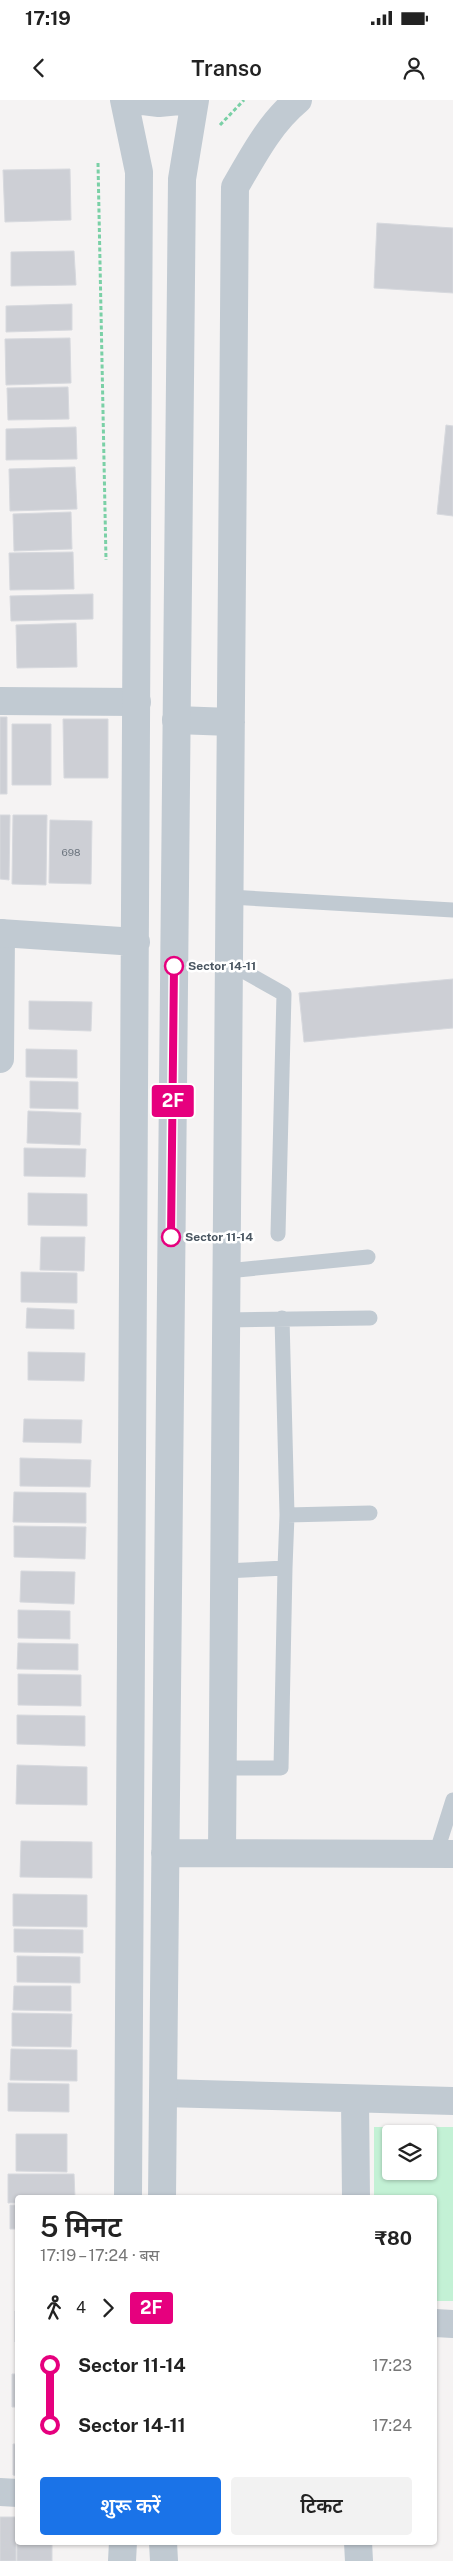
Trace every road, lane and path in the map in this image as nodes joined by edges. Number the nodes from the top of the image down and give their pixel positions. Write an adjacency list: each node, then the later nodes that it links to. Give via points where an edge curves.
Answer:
1 (124, 100): 9 (street, via 139,172)
2 (135, 100): 3 (street, via 159,103)
3 (190, 100)
4 (195, 100): 10 (street, via 182,179)
5 (298, 100): 11 (street, via 260,144 235,187)
6 (98, 163): 7 (path)
7 (106, 570)
8 (0, 701): 9 (street)
9 (137, 702): 15 (street)
10 (176, 720): 11 (street); 30 (street)
11 (231, 722): 12 (street)
12 (230, 898): 13 (lane); 16 (street)
13 (453, 910)
14 (1, 933): 15 (street); 17 (street)
15 (136, 942): 36 (street)
16 (229, 963): 18 (lane, via 284,994); 20 (street)
17 (0, 1059)
18 (278, 1234)
19 (368, 1257): 20 (lane)
20 (227, 1271): 23 (street)
21 (282, 1318): 22 (lane); 23 (lane); 25 (lane)
22 (370, 1318)
23 (226, 1320): 27 (street)
24 (370, 1513): 25 (lane)
25 (287, 1514): 26 (lane)
26 (285, 1568): 27 (lane); 28 (lane, via 281,1768)
27 (225, 1571): 28 (street)
28 (223, 1768): 31 (street)
29 (453, 1800): 32 (lane)
30 (166, 1853): 31 (street); 33 (street)
31 (222, 1853): 32 (street)
32 (444, 1854)
33 (163, 2093): 34 (street); 37 (street)
34 (356, 2098): 35 (street); 38 (street)
35 (453, 2101)
36 (128, 2195)
37 (162, 2195)
38 (356, 2195)
39 (437, 2323): 40 (street)
40 (453, 2324)
41 (0, 2492): 42 (street)
42 (15, 2493)
43 (123, 2545): 46 (street)
44 (163, 2545): 47 (street)
45 (358, 2545): 48 (street)
46 (122, 2561)
47 (164, 2561)
48 (359, 2561)

